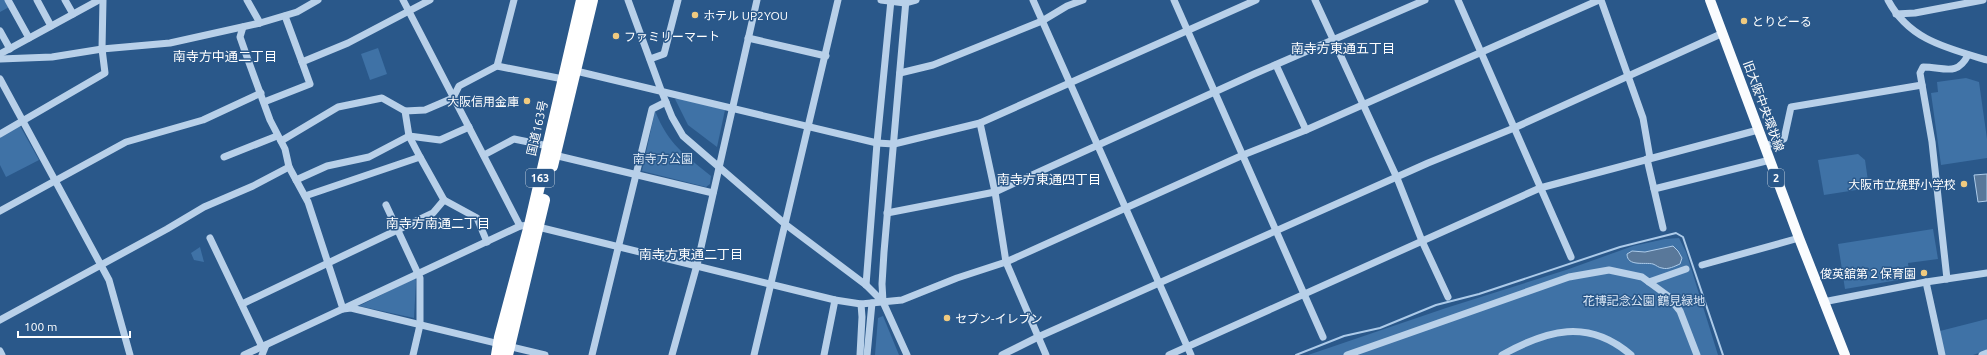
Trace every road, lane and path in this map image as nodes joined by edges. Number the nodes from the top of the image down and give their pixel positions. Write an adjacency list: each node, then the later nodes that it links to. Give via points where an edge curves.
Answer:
1 (8, 0): 43 (street)
2 (37, 0): 38 (street)
3 (65, 0): 33 (street)
4 (103, 0): 47 (street)
5 (247, 0): 37 (street)
6 (318, 0): 35 (street)
7 (403, 0): 32 (street)
8 (430, 0): 32 (street)
9 (514, 0): 56 (street)
10 (582, 0): 62 (highway, 国道163号 / 163)
11 (592, 0): 58 (highway, 国道163号 / 163)
12 (628, 0): 53 (street)
13 (678, 0): 53 (street, via 664,54)
14 (757, 0): 44 (street)
15 (838, 0): 51 (street)
16 (881, 0): 30 (street)
17 (916, 0): 31 (street)
18 (1033, 0): 36 (street)
19 (1083, 0): 36 (street)
20 (1174, 0): 41 (street)
21 (1256, 0): 41 (street)
22 (1315, 0): 45 (street)
23 (1426, 0): 45 (street)
24 (1458, 0): 48 (street)
25 (1600, 0): 48 (street); 60 (street)
26 (1710, 0): 42 (main road, 旧大阪中央環状線 / 2)
27 (1888, 0): 34 (street)
28 (1983, 0): 34 (street, via 1915,13)
29 (94, 1): 33 (street)
30 (891, 1): 31 (street); 84 (street)
31 (905, 2): 59 (street)
32 (409, 11): 55 (street, via 348,43); 68 (street)
33 (73, 14): 38 (street)
34 (1896, 14): 50 (street, via 1920,36)
35 (285, 16): 37 (street); 55 (street)
36 (1042, 21): 59 (street, via 933,66); 63 (street)
37 (260, 23): 39 (street)
38 (52, 26): 43 (street)
39 (243, 27): 47 (street, via 170,43); 67 (street, via 240,36)
40 (0, 31): 46 (street)
41 (1188, 31): 63 (street); 66 (street)
42 (1723, 33): 60 (street); 80 (main road, 旧大阪中央環状線 / 2)
43 (29, 38): 46 (street)
44 (748, 38): 51 (street); 72 (street)
45 (1334, 40): 57 (street); 71 (street)
46 (10, 49): 49 (street)
47 (102, 49): 52 (street, via 52,57); 74 (street, via 105,73)
48 (1481, 52): 71 (street); 78 (street)
49 (0, 54)
50 (1968, 55): 54 (street); 64 (street, via 1963,65 1953,70 1924,67 1920,72)
51 (826, 56): 76 (street)
52 (0, 59)
53 (650, 59): 65 (street)
54 (1987, 60)
55 (302, 62): 69 (street, via 310,84)
56 (497, 66): 62 (street); 68 (street, via 459,86)
57 (1276, 66): 66 (street); 79 (street)
58 (576, 71): 62 (street); 65 (street); 88 (highway, 国道163号 / 163)
59 (900, 73): 85 (street)
60 (1630, 76): 78 (street); 93 (street, via 1643,118)
61 (0, 79): 74 (street)
62 (563, 79): 88 (highway, 国道163号 / 163)
63 (1071, 83): 75 (street); 86 (street)
64 (1922, 85): 87 (street, via 1791,107 1784,139); 130 (street, via 1932,142)
65 (661, 90): 70 (street); 72 (street)
66 (1214, 92): 86 (street); 90 (street)
67 (261, 93): 69 (street); 100 (street, via 203,120 126,142)
68 (453, 98): 73 (street, via 425,110); 77 (street)
69 (264, 102): 83 (street)
70 (666, 102): 96 (street, via 684,136); 97 (street, via 652,109)
71 (1363, 105): 79 (street); 98 (street)
72 (732, 107): 76 (street); 96 (street)
73 (405, 111): 82 (street); 83 (street, via 382,98 338,106)
74 (23, 121): 81 (street); 100 (street)
75 (980, 123): 85 (street); 103 (street)
76 (808, 126): 84 (street); 111 (street)
77 (469, 127): 82 (street, via 440,140); 89 (street)
78 (1514, 128): 98 (street); 101 (street)
79 (1306, 130): 90 (street)
80 (1758, 130): 87 (main road, 旧大阪中央環状線 / 2); 93 (street)
81 (0, 134)
82 (409, 136): 92 (street); 99 (street, via 369,157 327,166)
83 (279, 138): 91 (street); 95 (street, via 285,149)
84 (877, 143): 85 (street); 135 (street)
85 (894, 144): 110 (street)
86 (1098, 144): 103 (street); 108 (street)
87 (1765, 146): 94 (main road, 旧大阪中央環状線 / 2)
88 (551, 150): 89 (street, via 514,139); 97 (street); 112 (highway, 国道163号 / 163)
89 (484, 155): 112 (street)
90 (1243, 155): 108 (street); 115 (street)
91 (224, 157)
92 (420, 157): 105 (street); 106 (street)
93 (1648, 158): 101 (street); 102 (street)
94 (1770, 160): 102 (street); 117 (main road, 旧大阪中央環状線 / 2)
95 (289, 168): 99 (street); 124 (street, via 204,207)
96 (719, 169): 104 (street); 111 (street)
97 (636, 173): 104 (street); 120 (street)
98 (1397, 178): 115 (street); 118 (street)
99 (296, 180): 105 (street)
100 (56, 181): 109 (street); 124 (street)
101 (1540, 188): 118 (street); 121 (street)
102 (1654, 189): 113 (street)
103 (995, 192): 110 (street); 122 (street)
104 (713, 193): 125 (street)
105 (306, 196): 123 (street)
106 (444, 200): 114 (street, via 433,213); 119 (street, via 478,218)
107 (386, 205): 114 (street)
108 (1125, 209): 122 (street); 134 (street)
109 (0, 211)
110 (887, 213): 139 (street)
111 (785, 224): 133 (street); 135 (street)
112 (529, 226): 119 (street); 120 (street); 151 (highway, 国道163号 / 163)
113 (1663, 228)
114 (398, 230): 123 (street); 129 (street)
115 (1277, 231): 134 (street); 136 (street)
116 (210, 238): 142 (street)
117 (1799, 238): 126 (street); 140 (main road, 旧大阪中央環状線 / 2)
118 (1422, 241): 136 (street); 137 (street)
119 (487, 242): 129 (street)
120 (619, 247): 125 (street); 160 (street)
121 (1571, 257)
122 (1006, 262): 139 (street, via 956,278 902,300); 148 (street)
123 (329, 264): 142 (street); 144 (street)
124 (102, 265): 145 (street); 155 (street, via 112,287)
125 (697, 265): 133 (street); 161 (street)
126 (1702, 265)
127 (1686, 269): 131 (street)
128 (1987, 273): 130 (street)
129 (418, 274): 144 (street); 146 (street)
130 (1947, 279): 132 (street)
131 (1650, 282): 171 (street, via 1642,277 1609,270 1569,277); 174 (street, via 1668,296 1680,311)
132 (1926, 282): 140 (street); 176 (street)
133 (772, 284): 138 (street); 162 (street)
134 (1158, 284): 148 (street); 150 (street)
135 (866, 285): 139 (street)
136 (1304, 293): 147 (street); 150 (street)
137 (1448, 297)
138 (835, 300): 143 (street); 163 (street)
139 (883, 302): 141 (street); 166 (street)
140 (1823, 302): 175 (main road, 旧大阪中央環状線 / 2)
141 (872, 303): 143 (street); 165 (street)
142 (242, 304): 149 (street)
143 (861, 304): 164 (street)
144 (343, 308): 146 (street); 149 (street)
145 (0, 320)
146 (420, 325): 151 (street); 158 (street)
147 (1323, 337)
148 (1038, 338): 167 (street); 168 (street)
149 (264, 346): 156 (street); 157 (street)
150 (1187, 347): 169 (street); 170 (street)
151 (503, 350): 159 (street)
152 (0, 351): 154 (street)
153 (1987, 353): 177 (street)
154 (2, 355)
155 (130, 355)
156 (244, 355)
157 (262, 355)
158 (413, 355)
159 (545, 355)
160 (592, 355)
161 (672, 355)
162 (754, 355)
163 (824, 355)
164 (860, 355)
165 (868, 355)
166 (907, 355)
167 (1002, 355)
168 (1046, 355)
169 (1169, 355)
170 (1191, 355)
171 (1347, 355)
172 (1502, 355): 173 (street, via 1525,343 1565,330 1599,336)
173 (1631, 355)
174 (1697, 355)
175 (1845, 355)
176 (1942, 355)
177 (1982, 355)

